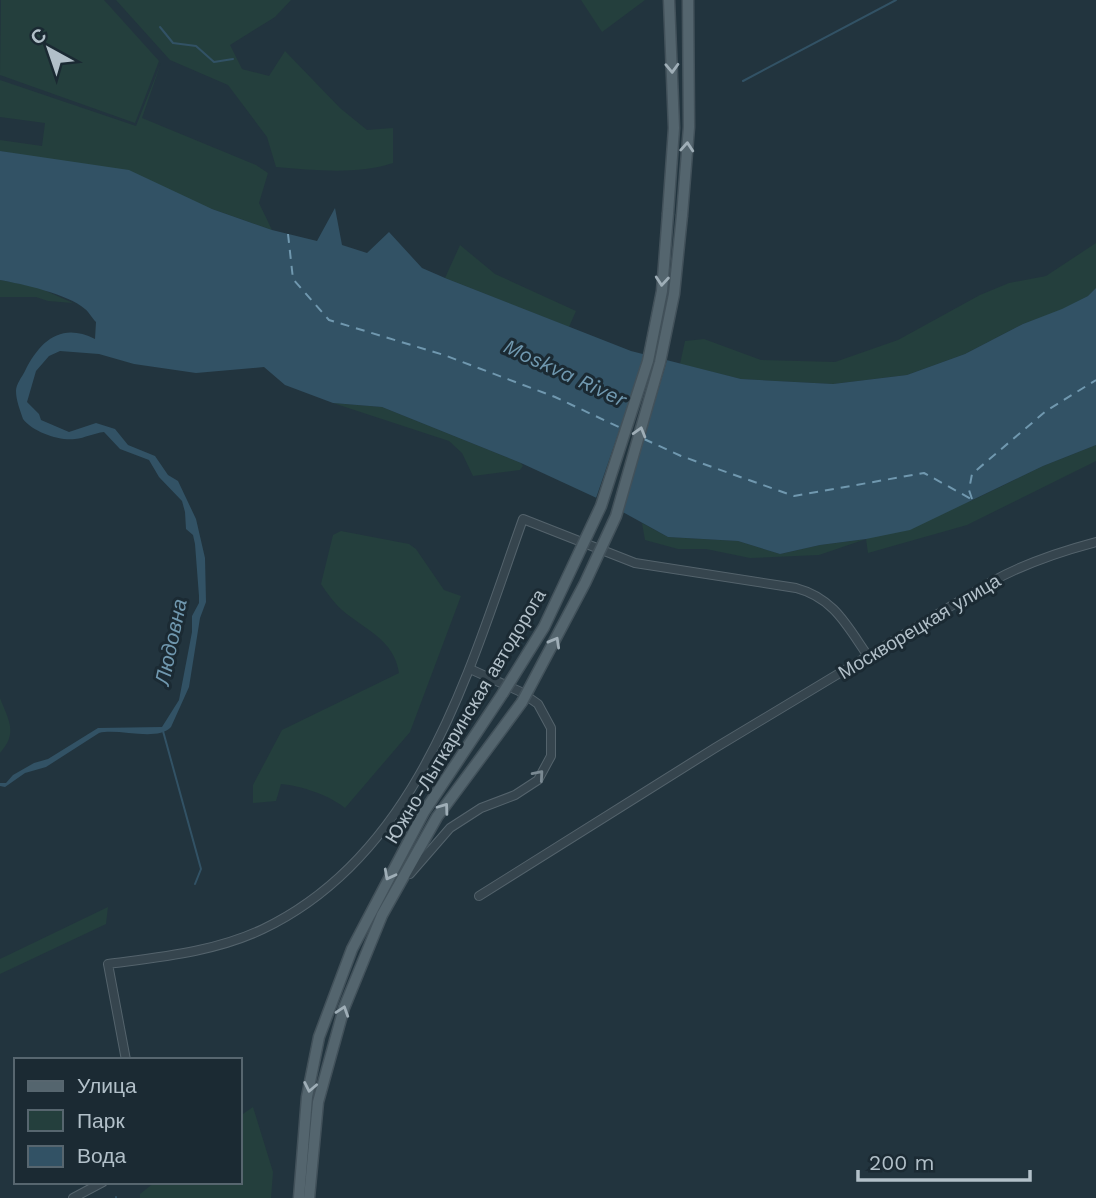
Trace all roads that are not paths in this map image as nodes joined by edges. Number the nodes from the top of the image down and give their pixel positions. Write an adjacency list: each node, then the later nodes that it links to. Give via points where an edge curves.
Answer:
1 (669, 0): 11 (main road, Южно-Лыткаринская автодорога, one-way to 11, bridge, via 674,128 662,291 648,361 601,506 544,626 424,812 352,949 319,1037 307,1097)
2 (688, 0): 6 (main road, Южно-Лыткаринская автодорога, one-way to 2, bridge, via 437,817 522,702 616,516 660,362 674,294 689,127)
3 (1096, 542): 4 (street, Москворецкая улица, via 1023,564)
4 (868, 656): 5 (street, via 831,605 814,593 635,563 523,519); 7 (street, Москворецкая улица)
5 (470, 669): 6 (street, one-way to 5, via 450,828 538,780 549,762 551,728 538,704); 8 (street, via 412,790 349,869 312,901 261,930 213,947 108,964)
6 (396, 891): 12 (main road, Южно-Лыткаринская автодорога, one-way to 6, via 318,1102 344,1008)
7 (479, 896)
8 (126, 1058)
9 (99, 1184): 10 (street)
10 (74, 1198)
11 (299, 1198)
12 (309, 1198)

